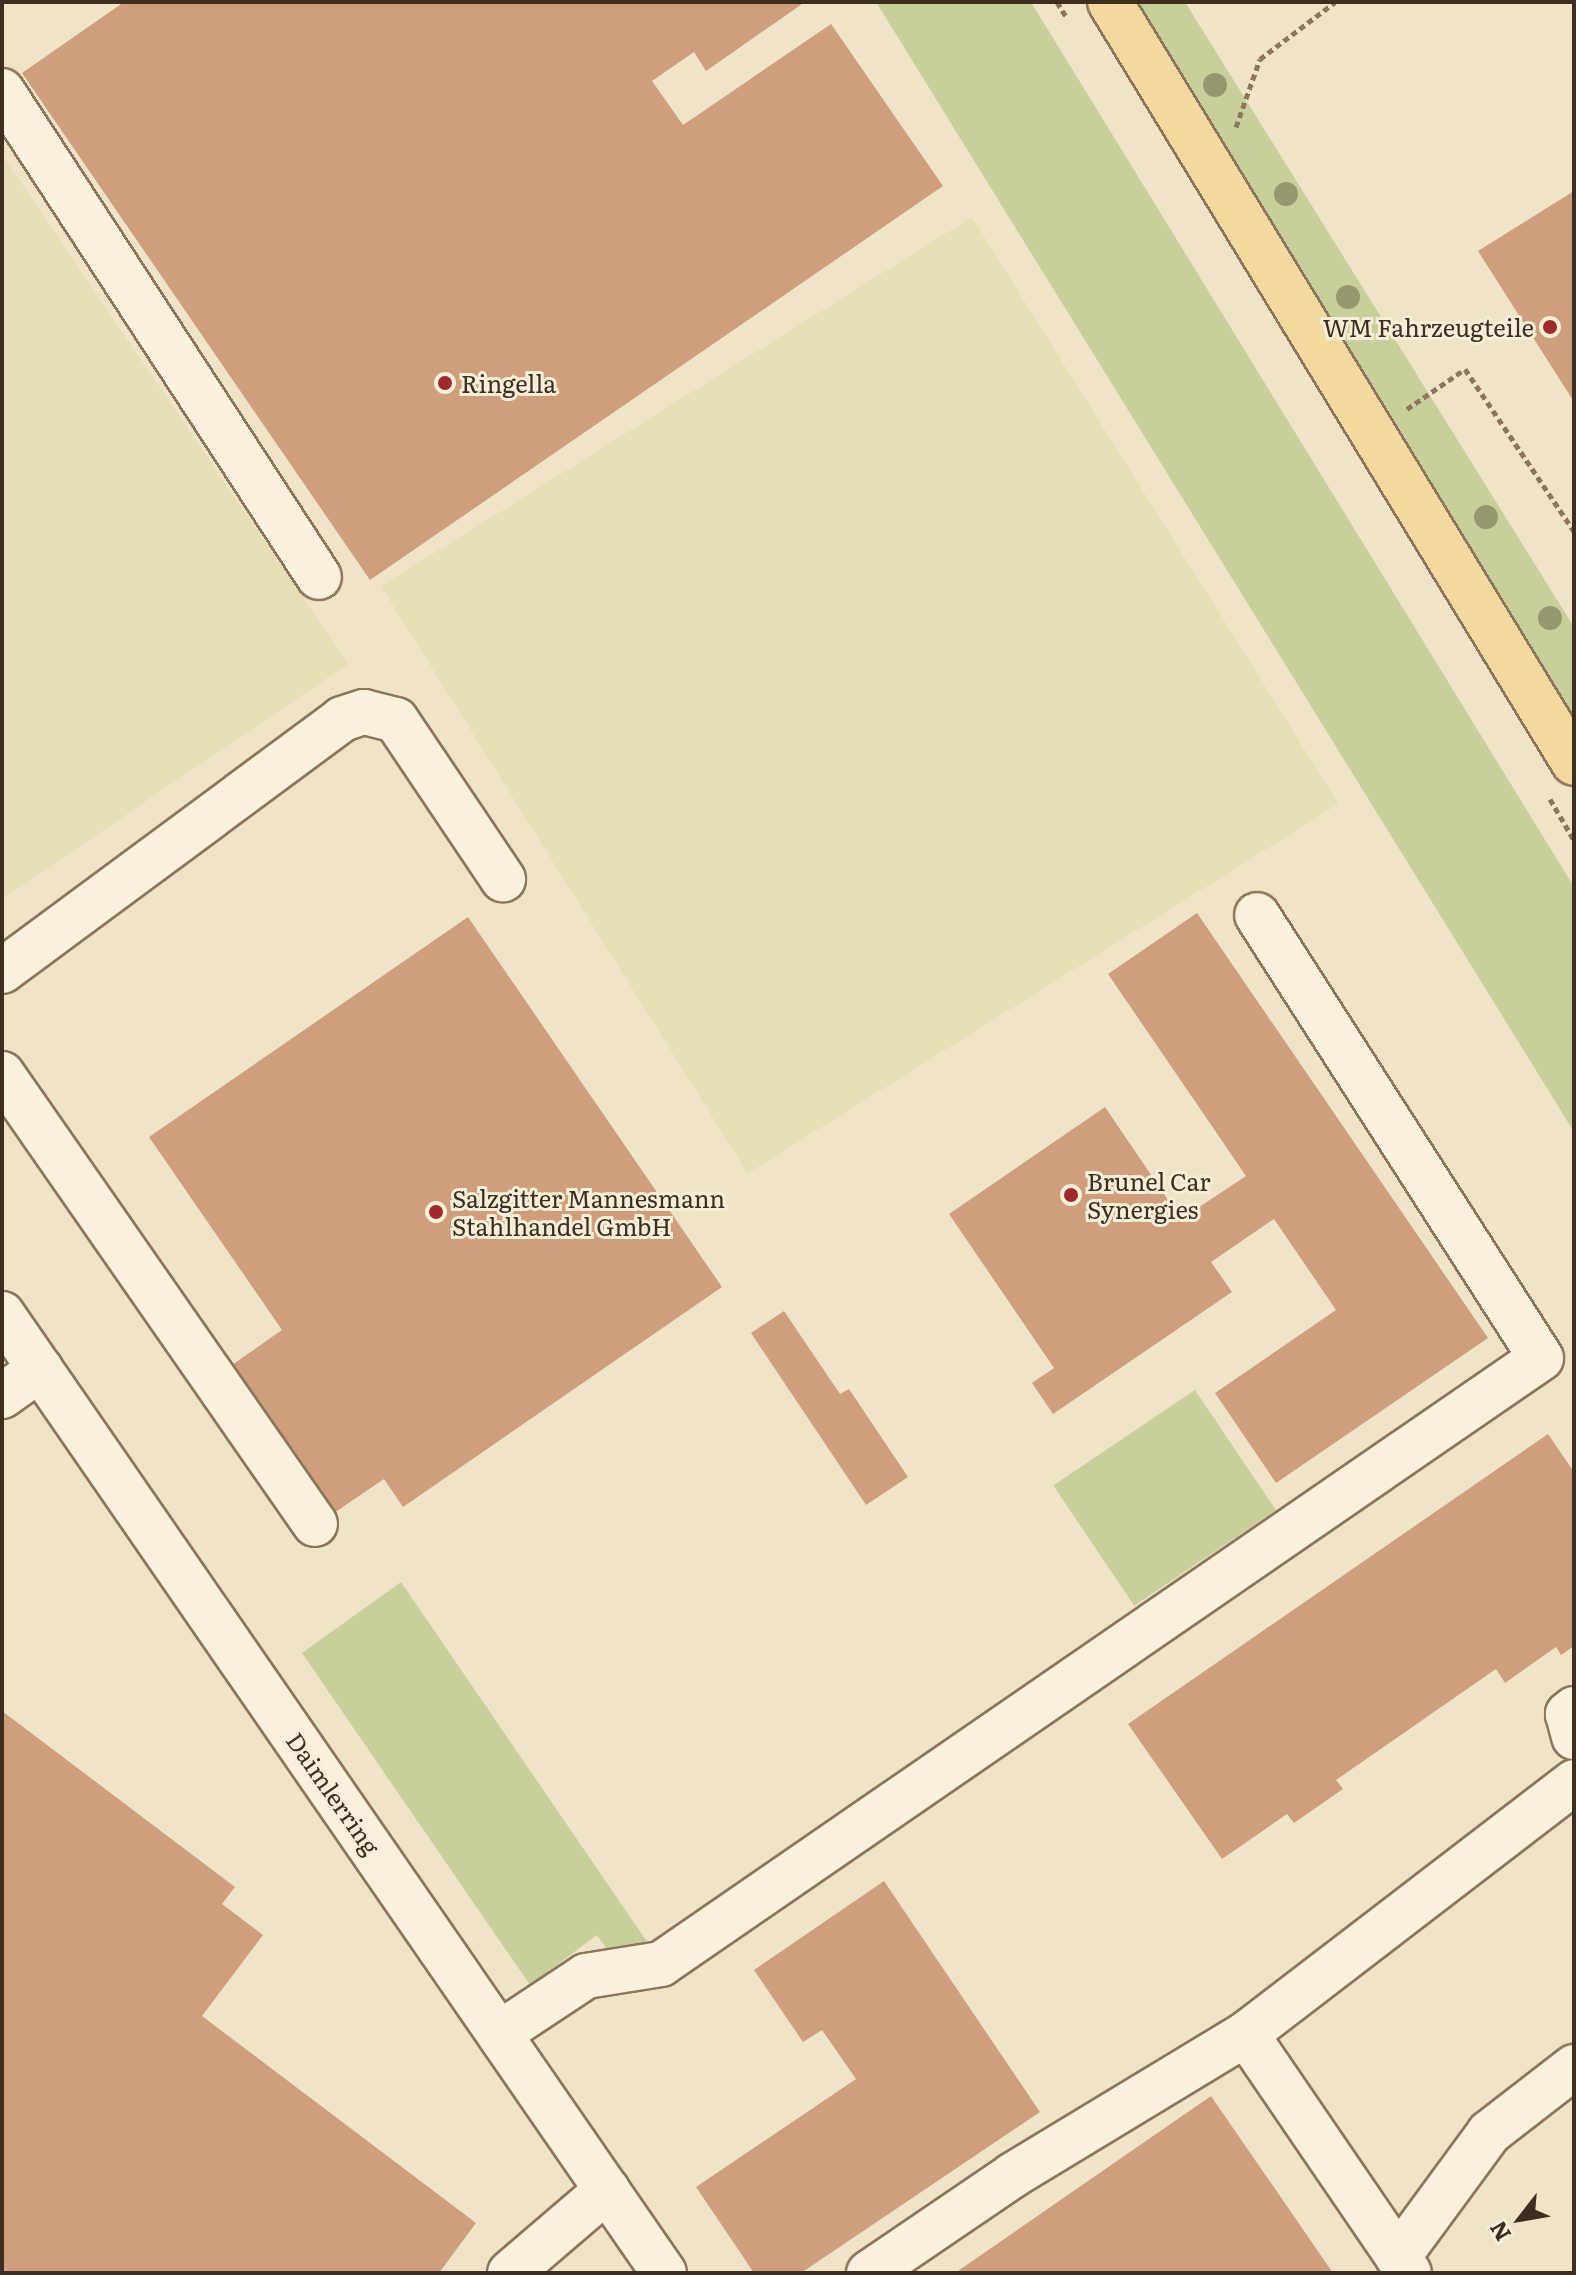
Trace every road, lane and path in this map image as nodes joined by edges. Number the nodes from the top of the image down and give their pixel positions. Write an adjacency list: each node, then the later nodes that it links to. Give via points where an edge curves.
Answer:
1 (1110, 2): 5 (main road)
2 (1335, 2): 4 (path, via 1260,59 1244,91)
3 (2, 91): 7 (street)
4 (1237, 142)
5 (1372, 431): 6 (path, via 1465,369); 8 (main road)
6 (1574, 531)
7 (319, 577)
8 (1574, 763)
9 (503, 879): 11 (street, via 396,720 364,712 342,719)
10 (1257, 915): 20 (street, via 1541,1358 661,1964 586,1976)
11 (2, 971)
12 (2, 1074): 16 (street)
13 (2, 1314): 14 (street, Daimlerring)
14 (40, 1369): 15 (street); 20 (street, Daimlerring)
15 (2, 1396)
16 (315, 1524)
17 (1574, 1709): 18 (street, via 1568,1714)
18 (1574, 1737)
19 (1574, 1782): 21 (street)
20 (500, 2033): 23 (street, Daimlerring)
21 (1246, 2034): 24 (street); 27 (street, via 1013,2175)
22 (1574, 2067): 24 (street, via 1489,2133)
23 (607, 2190): 25 (street); 26 (street, Daimlerring)
24 (1404, 2265)
25 (510, 2273)
26 (664, 2273)
27 (869, 2273)

